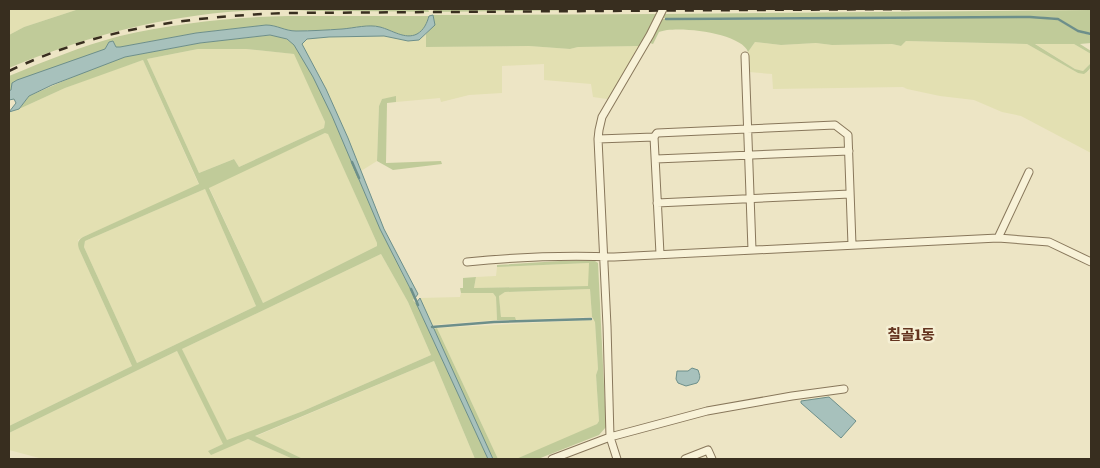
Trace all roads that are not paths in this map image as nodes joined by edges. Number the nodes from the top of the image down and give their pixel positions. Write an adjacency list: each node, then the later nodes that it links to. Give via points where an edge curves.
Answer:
1 (663, 9): 5 (street, via 602,117)
2 (745, 56): 3 (street)
3 (748, 130): 4 (street, via 657,133); 6 (street, via 835,125 848,135); 7 (street)
4 (654, 137): 5 (street); 8 (street)
5 (598, 140): 17 (street)
6 (849, 151): 7 (street); 10 (street)
7 (749, 156): 8 (street); 11 (street)
8 (656, 159): 12 (street)
9 (1029, 172): 13 (street)
10 (850, 194): 11 (street); 14 (street)
11 (750, 199): 12 (street); 15 (street)
12 (658, 204): 16 (street)
13 (998, 238): 14 (street); 19 (street, via 1049,242)
14 (852, 245): 15 (street)
15 (752, 250): 16 (street)
16 (660, 254): 17 (street)
17 (603, 256): 18 (street); 21 (street)
18 (467, 262)
19 (1091, 262)
20 (844, 389): 21 (street, via 707,411)
21 (610, 437): 22 (street); 23 (street)
22 (552, 459)
23 (617, 459)
24 (685, 459): 25 (street, via 708,450)
25 (712, 459)

